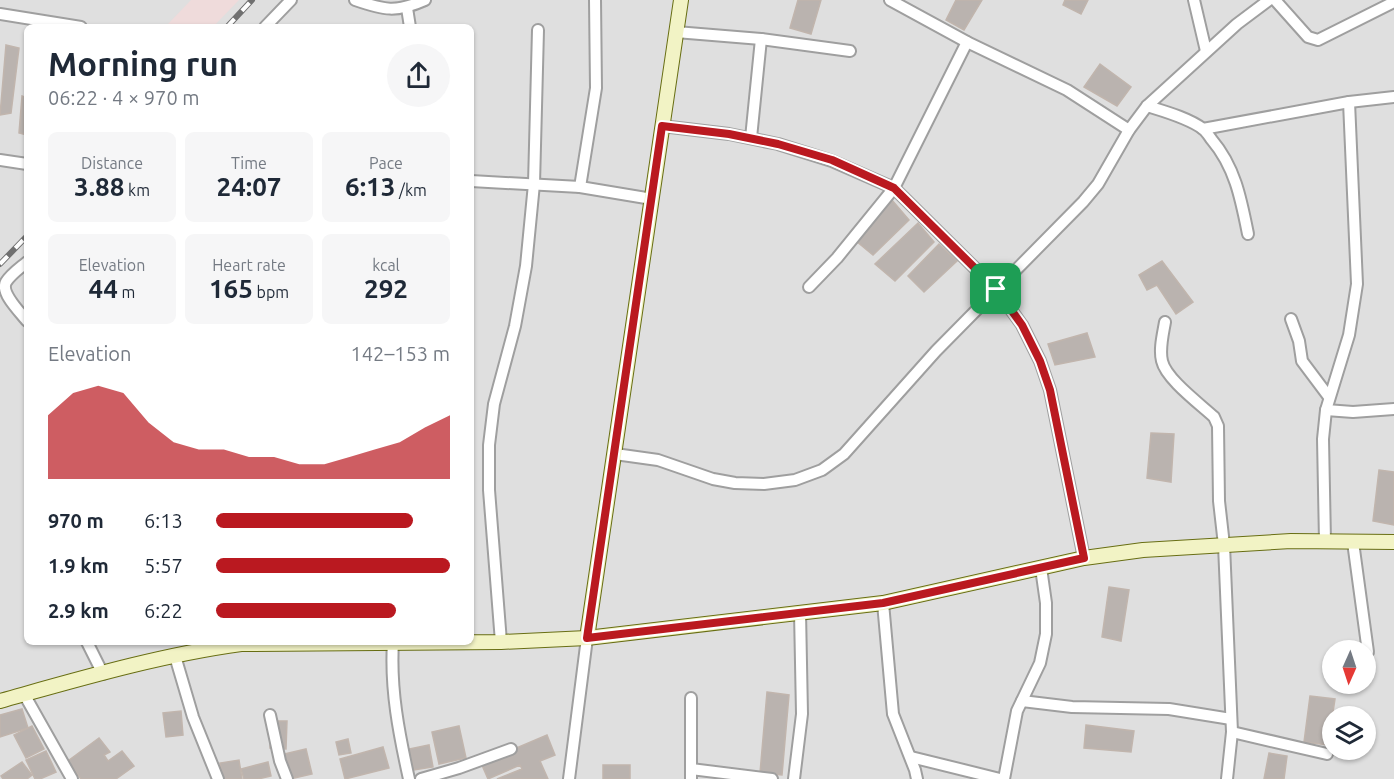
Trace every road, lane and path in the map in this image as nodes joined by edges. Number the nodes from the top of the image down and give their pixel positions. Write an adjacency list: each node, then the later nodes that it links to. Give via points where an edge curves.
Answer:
1 (291, 0): 14 (street)
2 (355, 0): 11 (street, via 380,9)
3 (425, 0): 11 (street)
4 (595, 0): 33 (street, via 596,88)
5 (681, 0): 17 (street)
6 (890, 0): 19 (street)
7 (1194, 0): 21 (street)
8 (1269, 0): 21 (street)
9 (1275, 0): 10 (street, via 1308,37 1318,40)
10 (1394, 2)
11 (407, 8): 15 (street)
12 (0, 14): 13 (street)
13 (62, 24)
14 (268, 24)
15 (410, 24)
16 (538, 30): 32 (street)
17 (676, 32): 18 (street); 25 (street)
18 (761, 39): 20 (street); 28 (street)
19 (967, 42): 27 (street, via 1067,90); 34 (street)
20 (850, 51)
21 (1206, 51): 24 (street)
22 (1394, 97): 23 (street)
23 (1349, 102): 26 (street); 43 (street, via 1357,284 1349,335)
24 (1147, 106): 26 (street); 27 (street)
25 (662, 126): 28 (street); 35 (street)
26 (1203, 129): 36 (street, via 1223,153 1234,175)
27 (1129, 130): 39 (street, via 1083,202)
28 (751, 138): 34 (street, via 832,160)
29 (0, 160): 30 (street)
30 (24, 164)
31 (474, 181): 32 (street)
32 (534, 184): 33 (street); 58 (street, via 522,291 494,404 489,445)
33 (580, 187): 35 (street)
34 (894, 188): 38 (street); 39 (street)
35 (652, 199): 46 (street)
36 (1248, 234)
37 (24, 265): 40 (street, via 4,286 4,293)
38 (809, 287)
39 (996, 289): 46 (street, via 844,454 822,470 795,480 735,483 658,460); 51 (street, via 1022,325 1050,390)
40 (24, 317)
41 (1291, 318): 43 (street, via 1302,361)
42 (1165, 322): 50 (street, via 1161,350 1166,372 1214,417 1218,426)
43 (1329, 397): 44 (street)
44 (1326, 410): 45 (street); 47 (street)
45 (1394, 410)
46 (615, 454): 55 (street)
47 (1325, 541): 48 (street); 50 (street)
48 (1353, 542): 49 (street); 56 (street)
49 (1394, 542)
50 (1224, 545): 51 (street); 69 (street)
51 (1084, 558): 52 (street)
52 (1041, 568): 53 (street); 67 (street, via 1046,634 1040,663)
53 (883, 603): 54 (street); 73 (street, via 893,714)
54 (800, 612): 55 (street); 82 (street, via 802,714)
55 (587, 638): 58 (street); 80 (street)
56 (1366, 640)
57 (474, 642): 58 (street)
58 (501, 642)
59 (88, 645): 63 (street)
60 (238, 645): 62 (street)
61 (392, 645): 78 (street, via 394,699)
62 (175, 656): 63 (street); 76 (street, via 193,717)
63 (103, 674): 64 (street)
64 (24, 694): 65 (street); 75 (street)
65 (2, 698)
66 (691, 698): 74 (street)
67 (1022, 701): 69 (street, via 1072,707 1169,709); 84 (street)
68 (270, 715): 77 (street)
69 (1232, 719): 70 (street)
70 (1232, 732): 72 (street); 85 (street)
71 (511, 749): 79 (street)
72 (1322, 753)
73 (910, 757): 83 (street); 84 (street)
74 (691, 774): 81 (street)
75 (72, 779)
76 (218, 779)
77 (287, 779)
78 (409, 779)
79 (421, 779)
80 (568, 779)
81 (772, 779)
82 (794, 779)
83 (917, 779)
84 (1002, 779)
85 (1227, 779)

